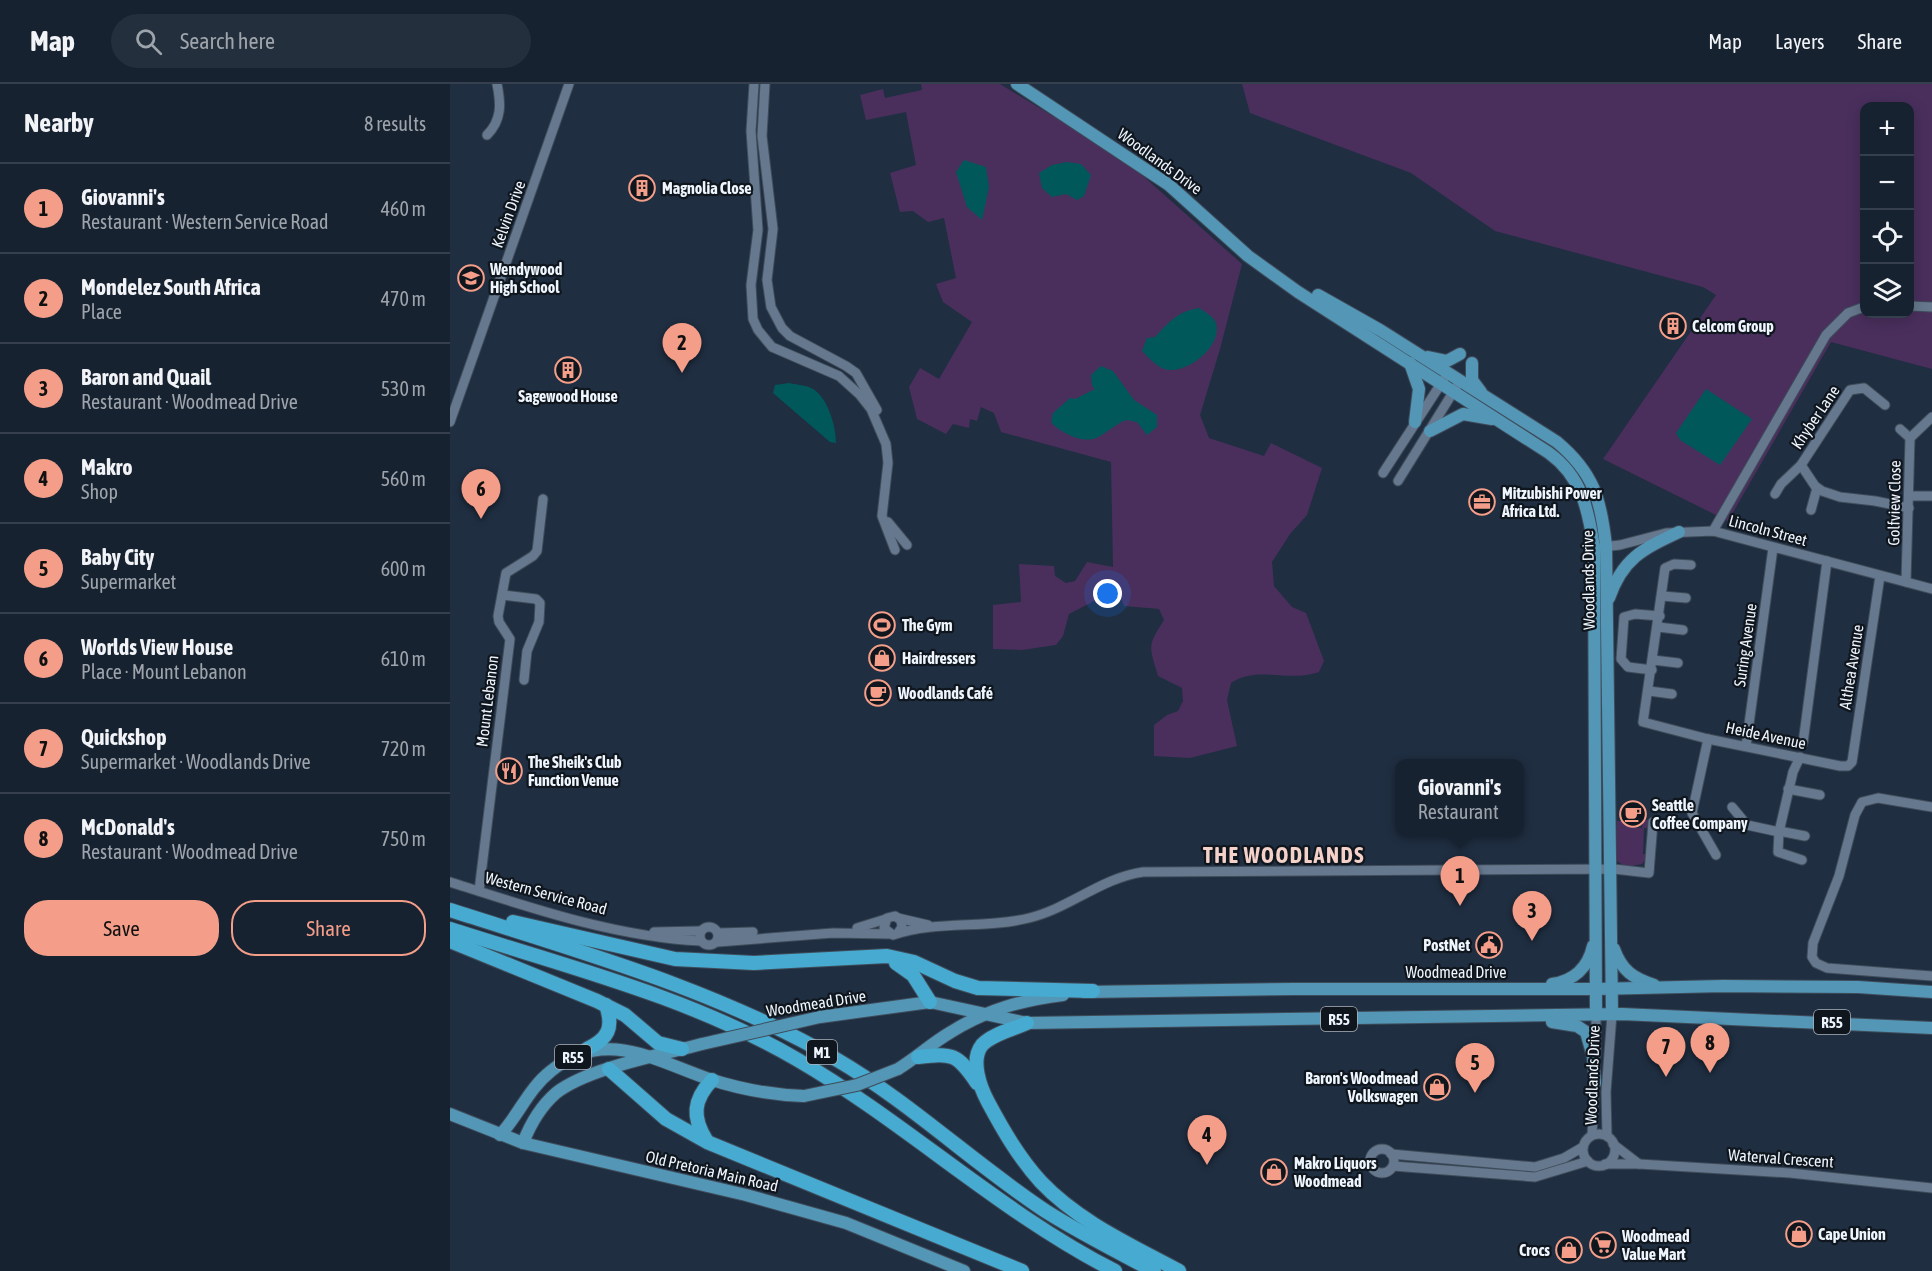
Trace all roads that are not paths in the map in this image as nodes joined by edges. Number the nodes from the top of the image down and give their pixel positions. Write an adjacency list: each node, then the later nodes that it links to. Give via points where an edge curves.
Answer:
1 (497, 84): 6 (street, via 499,115)
2 (569, 84): 18 (street, Kelvin Drive)
3 (754, 84): 39 (street, via 752,131 758,230 751,294 753,319 772,347 839,376 871,409 885,444 888,463 881,510)
4 (765, 84): 36 (street, via 762,136 773,229 767,280 771,307 790,336 856,373 873,401 893,452 885,511 892,531)
5 (1017, 84): 11 (main road, Woodlands Drive, via 1169,185 1248,256 1298,292)
6 (487, 135)
7 (1914, 306): 8 (street)
8 (1932, 307)
9 (1860, 308): 34 (street, via 1848,313 1826,335)
10 (1460, 354): 11 (main road, via 1447,361)
11 (1413, 357): 13 (main road, Woodlands Drive); 19 (main road, via 1419,389)
12 (1472, 363): 15 (main road, via 1472,380)
13 (1445, 378): 14 (main road, Woodlands Drive); 19 (street)
14 (1457, 386): 15 (main road, Woodlands Drive); 20 (main road, Woodlands Drive); 22 (street)
15 (1485, 396): 37 (main road, Woodlands Drive, via 1557,442 1581,464 1601,505)
16 (1885, 405): 24 (street, Khyber Lane, via 1864,388 1850,390)
17 (1932, 417): 23 (street)
18 (450, 422)
19 (1415, 422): 25 (street)
20 (1512, 427): 22 (main road, via 1469,414 1451,418); 37 (main road, Woodlands Drive, via 1570,472 1585,499)
21 (1899, 429): 23 (street, Golfview Close)
22 (1430, 431): 26 (street)
23 (1910, 438): 29 (street, Golfview Close)
24 (1802, 465): 27 (street, Khyber Lane); 28 (street, Khyber Lane)
25 (1383, 473)
26 (1398, 481)
27 (1817, 489): 32 (street, via 1840,497); 33 (street)
28 (1775, 494)
29 (1909, 496): 30 (street); 32 (street, Golfview Close)
30 (1932, 496)
31 (543, 499): 45 (street, Mount Lebanon, via 536,553 508,571)
32 (1909, 508): 43 (street, Golfview Close)
33 (1810, 510)
34 (1713, 531): 35 (street, Lincoln Street); 38 (street, Lincoln Street)
35 (1678, 532): 37 (street, Lincoln Street); 48 (main road, via 1645,547 1629,561 1617,577)
36 (906, 545)
37 (1600, 547): 48 (main road, Woodlands Drive); 71 (main road, Woodlands Drive)
38 (1773, 548): 40 (street, Lincoln Street); 59 (street, Suring Avenue)
39 (895, 550)
40 (1827, 561): 42 (street, Lincoln Street); 58 (street)
41 (1691, 565): 46 (street, via 1667,566)
42 (1880, 576): 43 (street, Lincoln Street); 61 (street, Althea Avenue)
43 (1906, 582): 44 (street, Lincoln Street)
44 (1932, 589)
45 (503, 595): 54 (street, via 536,599 540,603); 73 (street, Mount Lebanon, via 498,618 510,643)
46 (1662, 596): 47 (street); 49 (street)
47 (1686, 598)
48 (1605, 608): 71 (main road, Woodlands Drive)
49 (1660, 616): 50 (street); 53 (street, via 1624,617 1621,659 1628,666)
50 (1658, 627): 51 (street); 53 (street)
51 (1683, 630)
52 (1678, 663): 53 (street)
53 (1652, 665): 55 (street)
54 (524, 680)
55 (1648, 690): 56 (street); 57 (street, Heide Avenue, via 1643,722)
56 (1672, 694)
57 (1708, 738): 59 (street, Heide Avenue); 69 (street, via 1692,813)
58 (1803, 743)
59 (1746, 746): 60 (street, Heide Avenue)
60 (1800, 757): 61 (street, Heide Avenue, via 1840,766); 62 (street)
61 (1852, 762)
62 (1788, 789): 63 (street); 67 (street)
63 (1820, 795)
64 (1732, 807): 67 (street, via 1747,825)
65 (1932, 807): 87 (street, via 1878,798 1862,802 1812,950 1816,963 1827,968)
66 (1653, 822): 71 (street, via 1649,873)
67 (1779, 832): 68 (street); 70 (street, via 1778,852)
68 (1805, 836)
69 (1716, 855)
70 (1802, 860)
71 (1602, 869): 78 (street, via 1143,872 1110,880 1030,918); 80 (main road, Woodlands Drive); 83 (main road, Woodlands Drive)
72 (450, 882): 73 (street, Western Service Road)
73 (479, 891): 82 (street, Western Service Road, via 552,913 634,931)
74 (450, 905): 86 (highway, via 675,959 754,963)
75 (450, 910): 128 (highway, M1, via 668,980 773,1025 856,1072 1046,1211)
76 (898, 918): 77 (street); 78 (street); 81 (street, via 902,926)
77 (886, 919): 81 (street, via 883,926); 84 (street, via 861,928)
78 (940, 927): 81 (street)
79 (450, 929): 127 (highway, M1, via 636,988 737,1028 835,1083 1031,1223)
80 (1596, 932): 88 (main road, via 1592,954 1572,978 1554,984); 91 (main road, Woodlands Drive)
81 (893, 933): 84 (street)
82 (700, 936): 84 (street, via 709,944); 84 (street, via 711,929)
83 (1610, 936): 89 (main road, via 1624,969 1636,979); 90 (main road, Woodlands Drive)
84 (719, 937)
85 (450, 942): 95 (highway)
86 (861, 957): 92 (highway, via 894,957 978,988); 94 (highway, via 902,965)
87 (1932, 976)
88 (1500, 988): 91 (main road, Woodmead Drive / R55); 92 (main road, Woodmead Drive / R55)
89 (1668, 988): 90 (main road, Woodmead Drive / R55); 93 (main road, Woodmead Drive / R55, via 1847,987)
90 (1612, 989): 91 (main road, Woodmead Drive / R55); 97 (main road, Woodlands Drive)
91 (1596, 990): 98 (main road, Woodlands Drive)
92 (1093, 991): 96 (main road, Woodmead Drive / R55, via 1023,1000)
93 (1932, 992)
94 (930, 1002): 96 (main road, Woodmead Drive / R55); 103 (main road, Woodmead Drive / R55, bridge, via 820,1017)
95 (606, 1005): 102 (highway, via 610,1029 599,1043); 103 (highway, via 658,1043)
96 (982, 1014): 100 (main road, Woodmead Drive / R55); 105 (main road, Woodmead Drive / R55)
97 (1612, 1014): 98 (main road, Woodmead Drive / R55); 101 (main road, Woodmead Drive / R55); 113 (street, Woodlands Drive, via 1606,1092)
98 (1596, 1015): 99 (main road, Woodmead Drive / R55); 108 (street, Woodlands Drive)
99 (1510, 1017): 100 (main road, Woodmead Drive / R55); 108 (main road, via 1583,1029 1590,1040)
100 (1027, 1023): 109 (highway, via 982,1046 977,1062)
101 (1932, 1028)
102 (587, 1049): 104 (main road, Woodmead Drive / R55); 111 (main road, R55, via 538,1082)
103 (682, 1049): 104 (main road, Woodmead Drive / R55)
104 (656, 1056): 106 (main road, Woodmead Drive / R55); 107 (main road, Woodmead Drive / R55)
105 (918, 1057): 107 (main road, Woodmead Drive / R55, bridge, via 857,1085 804,1096 770,1094); 109 (highway, via 953,1055)
106 (609, 1069): 114 (highway, via 666,1119); 115 (main road, Woodmead Drive / R55, via 558,1091 533,1120)
107 (712, 1080): 114 (highway, via 695,1108 698,1126)
108 (1595, 1083): 112 (street, Woodlands Drive)
109 (983, 1092): 129 (highway, via 1008,1139 1040,1181 1101,1229)
110 (450, 1114): 111 (main road, Old Pretoria Main Road)
111 (500, 1135): 115 (main road, Old Pretoria Main Road)
112 (1593, 1135): 113 (street); 116 (street)
113 (1610, 1140): 119 (street, via 1614,1154); 120 (street)
114 (707, 1142): 126 (highway)
115 (523, 1143): 125 (main road, Old Pretoria Main Road, via 799,1209 871,1232)
116 (1583, 1147): 117 (street, via 1535,1167); 118 (street)
117 (1391, 1154): 121 (street); 121 (street, via 1378,1150 1371,1164 1374,1171 1383,1173)
118 (1588, 1161): 119 (street, via 1597,1166); 121 (street, via 1535,1177)
119 (1605, 1164): 120 (street, Waterval Crescent)
120 (1639, 1164): 123 (street, Waterval Crescent)
121 (1393, 1166)
122 (1932, 1183): 123 (street, Waterval Crescent)
123 (1921, 1185): 124 (street, Waterval Crescent)
124 (1932, 1188)
125 (964, 1271)
126 (1022, 1271)
127 (1115, 1271)
128 (1154, 1271)
129 (1179, 1271)

